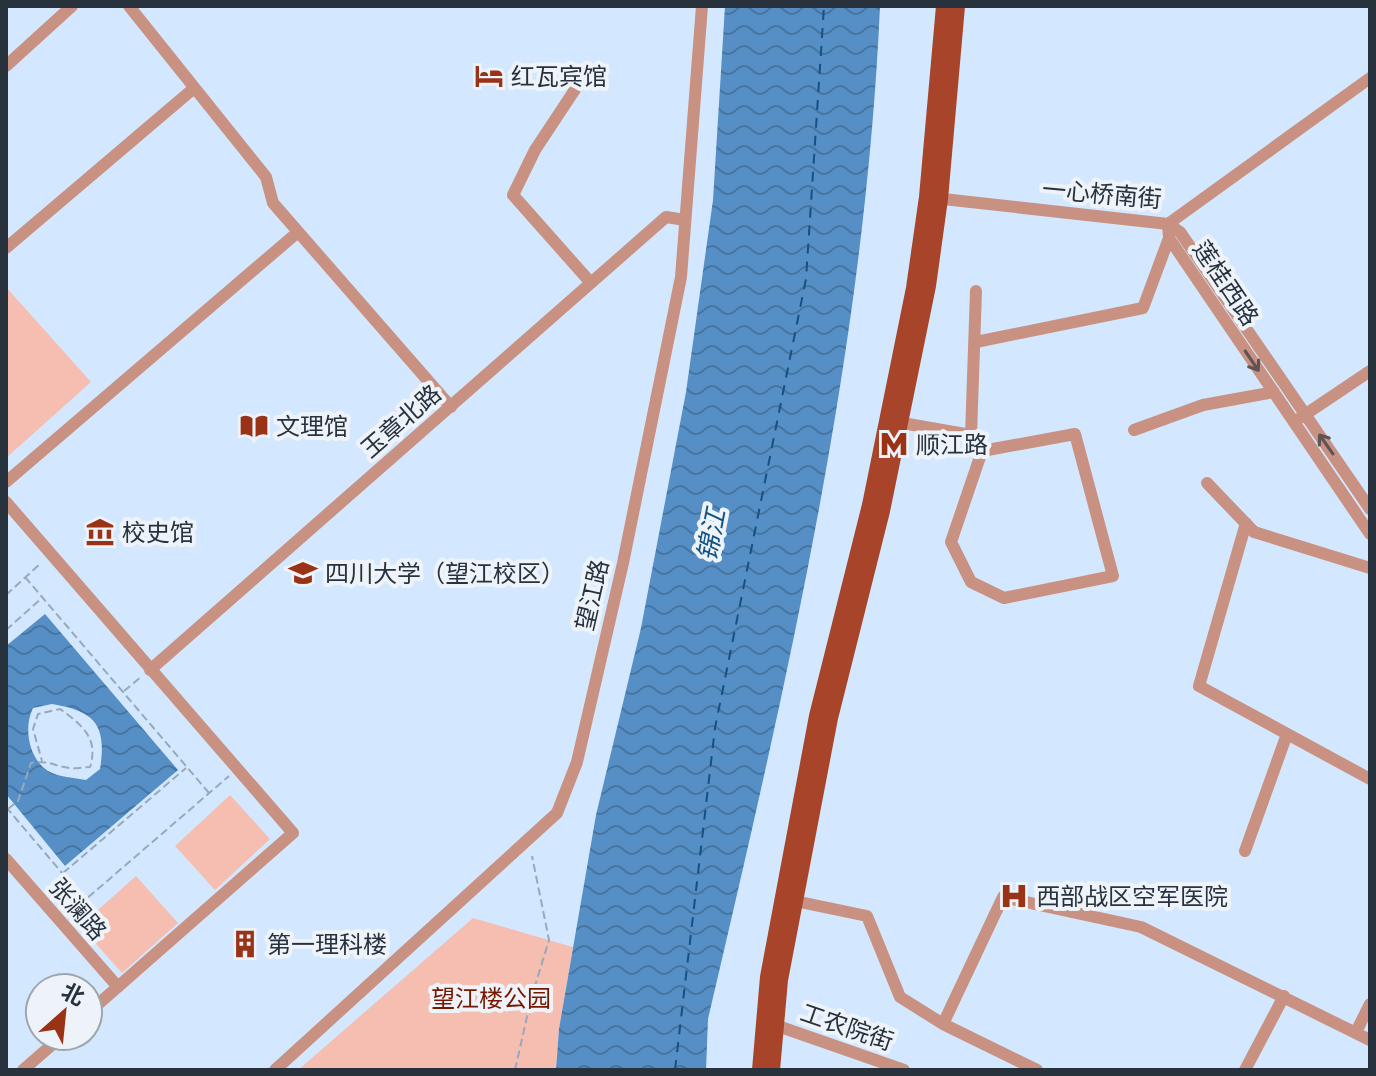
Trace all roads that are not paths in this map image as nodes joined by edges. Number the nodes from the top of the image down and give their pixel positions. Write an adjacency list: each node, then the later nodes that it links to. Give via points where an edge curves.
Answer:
1 (72, 6): 6 (street)
2 (129, 6): 9 (street)
3 (702, 6): 11 (street, 望江路)
4 (944, 6): 10 (main road)
5 (957, 6): 10 (main road)
6 (6, 66)
7 (1370, 78): 12 (street, 一心桥南街)
8 (576, 88): 15 (street, via 513,195)
9 (193, 89): 13 (street, via 266,177 273,203); 14 (street)
10 (934, 198): 12 (street, 一心桥南街); 22 (main road, via 928,286); 50 (main road, via 893,401 817,716 763,1005)
11 (685, 220): 15 (street, 玉章北路, via 666,217); 49 (street, 望江路, via 681,277 623,563 577,762 557,813)
12 (1169, 231): 17 (street, via 1143,308); 19 (street, 莲桂西路, one-way to 19); 21 (street, 莲桂西路, via 1180,232)
13 (298, 232): 20 (street); 26 (street)
14 (6, 248)
15 (591, 283): 20 (street, 玉章北路)
16 (976, 291): 17 (street)
17 (976, 342): 24 (street)
18 (1370, 371): 21 (street)
19 (1274, 392): 21 (street, 莲桂西路); 23 (street, via 1203,405)
20 (451, 407): 33 (street, 玉章北路)
21 (1300, 418): 29 (street, 莲桂西路, one-way to 21); 31 (street, 莲桂西路)
22 (902, 423): 24 (street); 38 (main road, via 830,718)
23 (1134, 430)
24 (971, 435): 25 (street)
25 (982, 451): 25 (street, via 1075,434 1113,576 1004,598 971,582 951,542)
26 (6, 482)
27 (1207, 483): 30 (street)
28 (6, 502): 33 (street)
29 (1370, 509)
30 (1246, 523): 32 (street, via 1254,532); 34 (street, via 1199,686)
31 (1370, 534)
32 (1370, 568)
33 (150, 670): 39 (street, via 293,833)
34 (1287, 734): 35 (street); 36 (street)
35 (1370, 779)
36 (1245, 851)
37 (6, 859): 39 (street, 张澜路)
38 (795, 901): 43 (street, via 867,916 900,997); 44 (main road)
39 (118, 987): 41 (street)
40 (1284, 996): 43 (street, via 1141,927 1003,897); 45 (street); 54 (street)
41 (104, 999)
42 (1370, 1004): 45 (street)
43 (943, 1024): 53 (street)
44 (775, 1025): 51 (main road); 52 (street, 工农院街)
45 (1356, 1032): 46 (street)
46 (1370, 1040)
47 (44, 1052): 48 (street)
48 (23, 1070)
49 (275, 1070)
50 (760, 1070)
51 (772, 1070)
52 (904, 1070)
53 (1037, 1070)
54 (1245, 1070)

